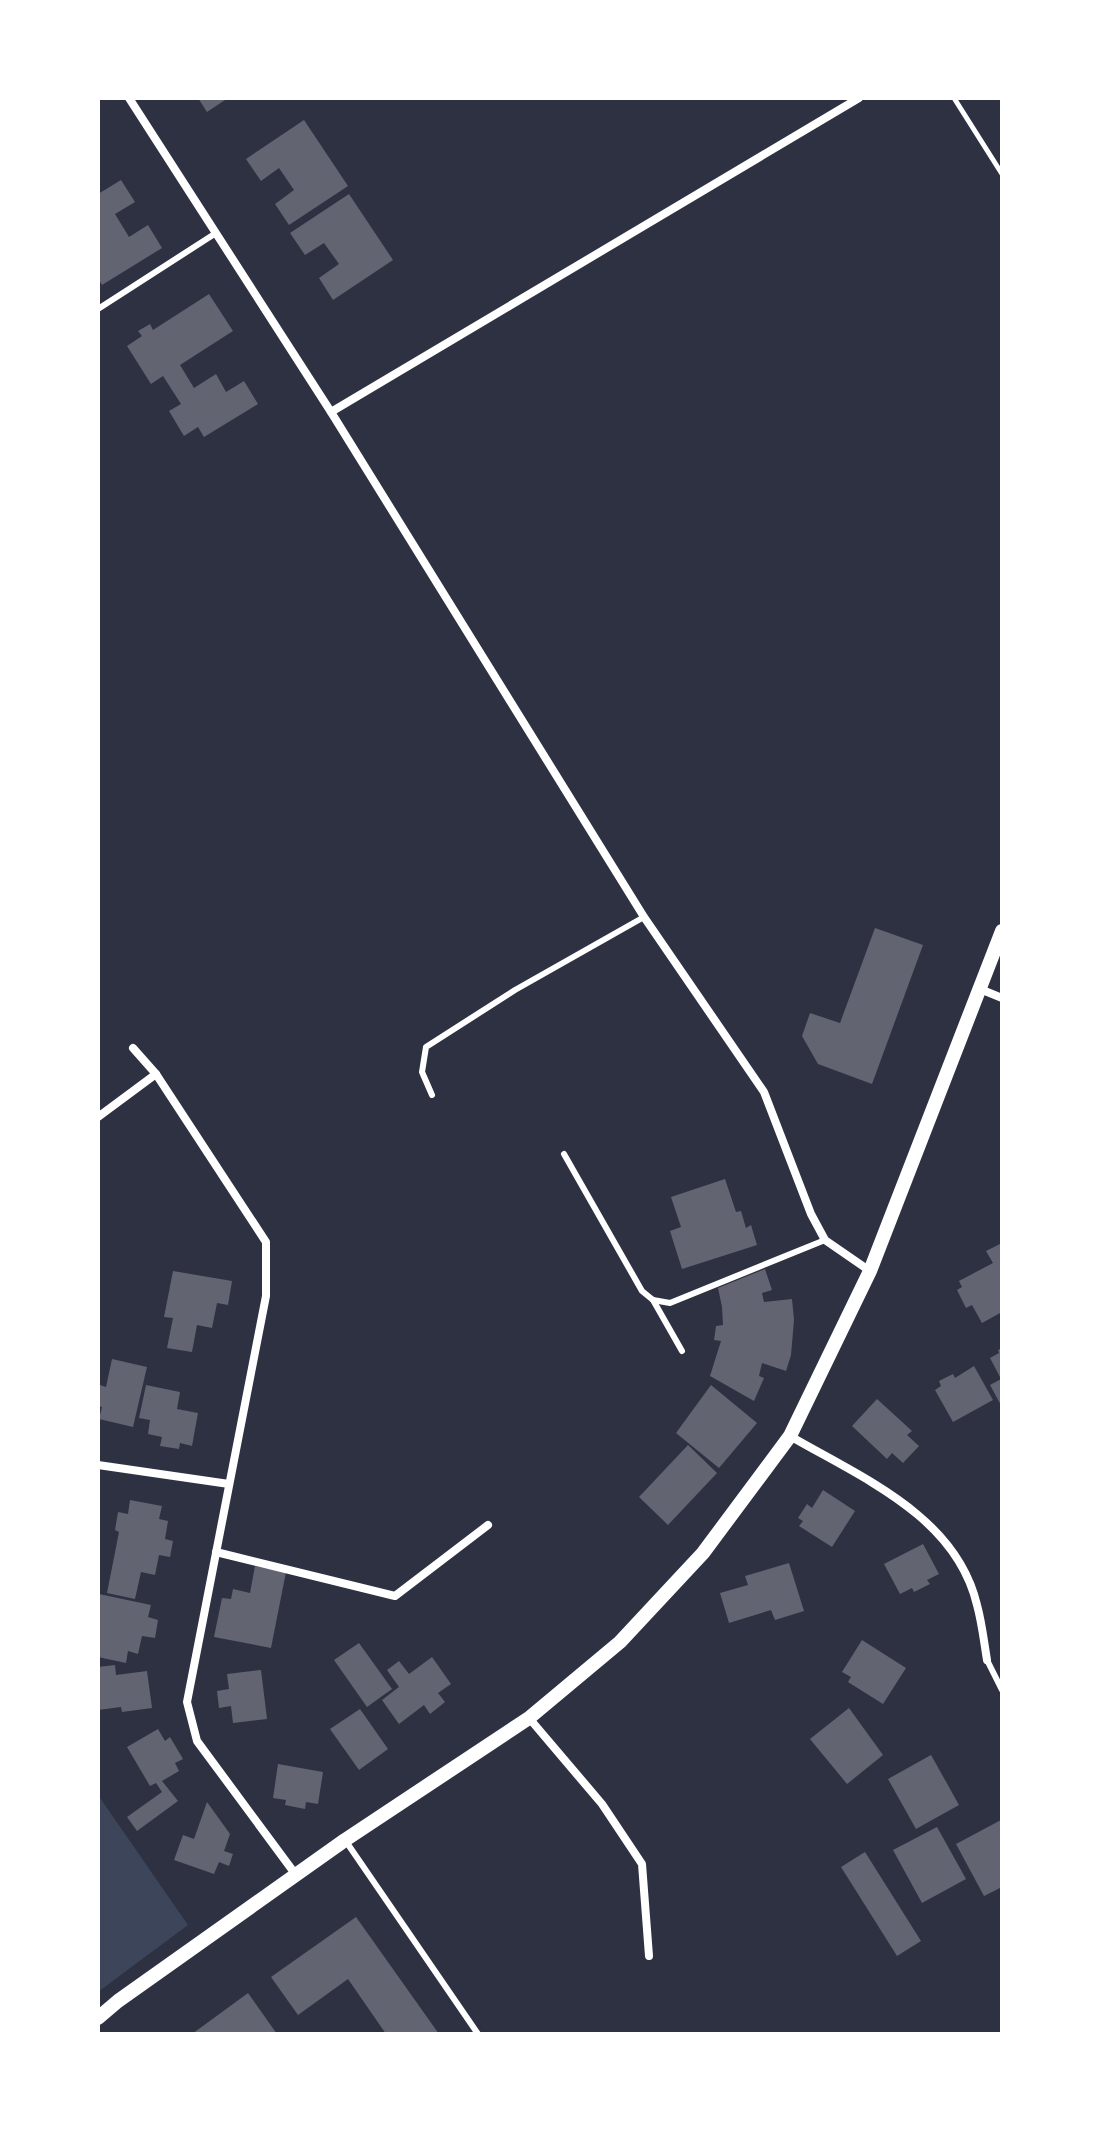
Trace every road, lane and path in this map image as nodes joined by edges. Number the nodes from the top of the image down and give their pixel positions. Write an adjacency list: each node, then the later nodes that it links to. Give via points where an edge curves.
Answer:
1 (129, 98): 5 (street)
2 (859, 98): 7 (street)
3 (954, 98): 4 (path)
4 (1002, 174)
5 (216, 233): 6 (lane); 7 (street)
6 (98, 309)
7 (331, 412): 8 (street)
8 (644, 917): 14 (lane, via 426,1047 422,1072); 17 (street, via 764,1092)
9 (1002, 931): 10 (street)
10 (980, 989): 11 (street); 18 (street)
11 (1002, 998)
12 (133, 1048): 13 (street)
13 (156, 1074): 15 (street); 23 (street, via 266,1242 266,1296)
14 (432, 1095)
15 (98, 1117)
16 (564, 1154): 19 (lane, via 642,1291)
17 (825, 1240): 18 (street); 19 (lane, via 670,1303)
18 (870, 1271): 21 (street)
19 (653, 1300): 20 (lane)
20 (682, 1351)
21 (790, 1436): 26 (street, via 925,1518 953,1551 977,1602); 28 (street, via 703,1553 620,1642)
22 (98, 1465): 23 (street)
23 (229, 1484): 25 (street)
24 (488, 1525): 25 (street, via 395,1596)
25 (216, 1552): 30 (street, via 187,1702 197,1741)
26 (987, 1660): 27 (lane)
27 (1002, 1690)
28 (529, 1718): 29 (street); 31 (street, via 602,1804 642,1864)
29 (345, 1840): 30 (street); 33 (lane)
30 (296, 1875): 32 (street)
31 (649, 1956)
32 (98, 2018)
33 (478, 2034)

